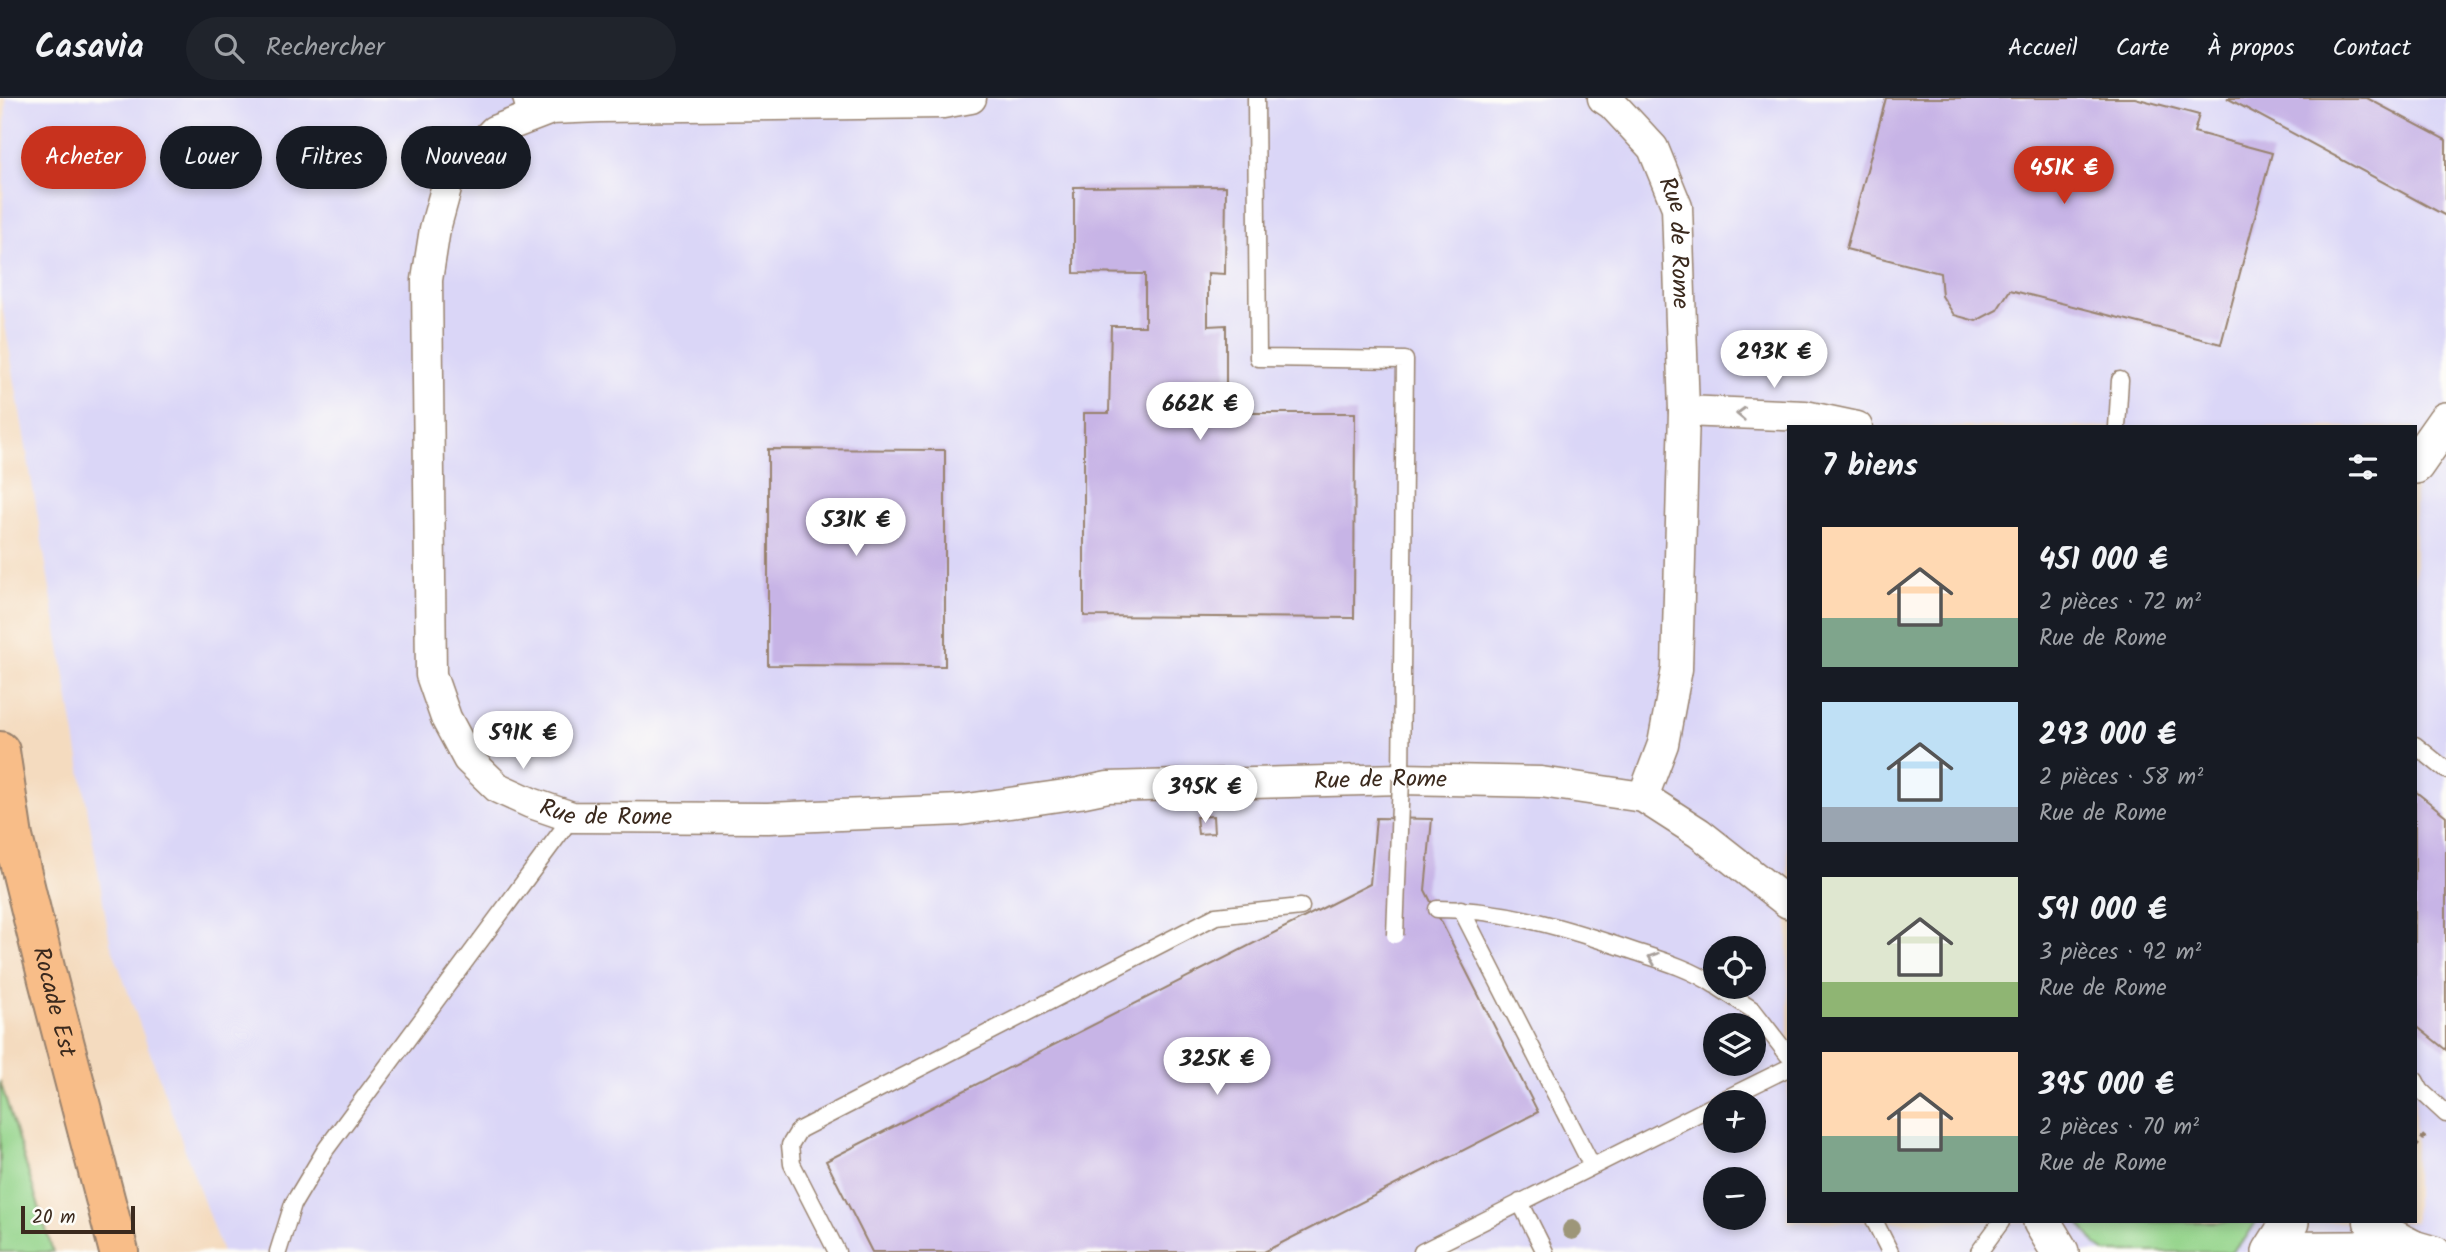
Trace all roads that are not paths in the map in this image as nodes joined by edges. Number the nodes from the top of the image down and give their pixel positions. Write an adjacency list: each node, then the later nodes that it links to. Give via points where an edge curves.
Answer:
1 (971, 98): 4 (street, Rue de Rome, via 943,103)
2 (1256, 98): 16 (lane, via 1258,358 1405,360)
3 (1603, 98): 8 (street, Rue de Rome, via 1653,148 1677,206)
4 (848, 101): 5 (street, Rue de Rome)
5 (599, 102): 6 (street, Rue de Rome)
6 (524, 108): 18 (street, Rue de Rome, via 494,131 449,178 435,229 427,280 432,675 446,718 468,759 498,788)
7 (2120, 380): 11 (lane)
8 (1684, 411): 10 (street, one-way to 8, via 1805,416); 17 (street, Rue de Rome, via 1677,669 1662,744)
9 (2446, 421): 12 (street)
10 (1848, 425)
11 (2117, 425)
12 (2417, 462)
13 (2417, 747): 15 (lane)
14 (0, 751): 40 (main road, Rocade Est, via 13,837)
15 (2446, 771)
16 (1401, 779): 17 (street, Rue de Rome, via 1541,782); 18 (street, Rue de Rome, via 1108,786 961,810 768,818); 23 (lane, bridge)
17 (1643, 797): 19 (street, Rue de Rome, via 1699,833)
18 (572, 817): 41 (lane, via 326,1149 293,1204)
19 (1787, 902)
20 (1301, 907): 42 (lane, via 1216,916 799,1130 790,1145 792,1164)
21 (1437, 909): 22 (lane)
22 (1461, 909): 24 (lane, one-way to 22, via 1587,935); 32 (lane)
23 (1395, 936)
24 (1703, 978)
25 (1736, 999): 26 (lane, via 1753,1010)
26 (1787, 1054)
27 (1787, 1069): 29 (lane)
28 (2417, 1084): 31 (lane)
29 (1745, 1090)
30 (1703, 1111): 32 (lane)
31 (2446, 1114)
32 (1592, 1166): 33 (lane)
33 (1520, 1202): 43 (lane); 44 (lane)
34 (1876, 1223): 45 (lane)
35 (2000, 1223): 46 (lane)
36 (2043, 1223): 47 (street)
37 (2371, 1223): 39 (street)
38 (2279, 1240): 39 (street)
39 (2426, 1249)
40 (119, 1252)
41 (278, 1252)
42 (838, 1252)
43 (1422, 1252)
44 (1545, 1252)
45 (1890, 1252)
46 (1979, 1252)
47 (2060, 1252)

